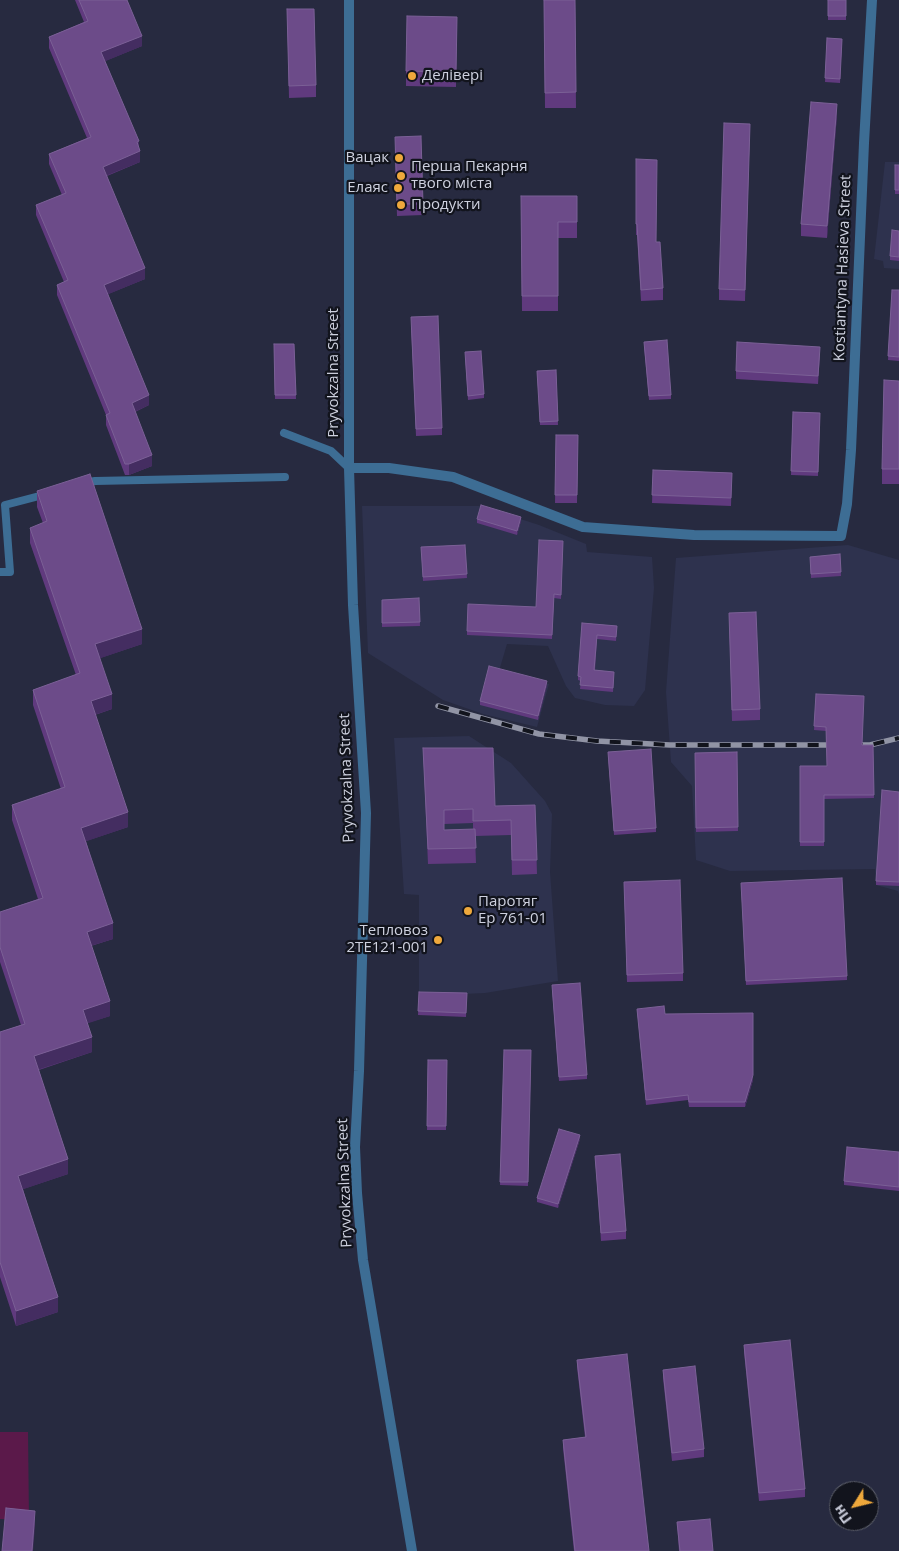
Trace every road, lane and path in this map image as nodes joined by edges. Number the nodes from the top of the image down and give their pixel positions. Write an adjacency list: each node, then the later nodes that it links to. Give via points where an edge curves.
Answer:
1 (349, 0): 4 (street, Pryvokzalna Street)
2 (872, 0): 4 (street, Kostiantyna Hasieva Street, via 850,450 841,536 694,535 583,527 453,477 388,468)
3 (284, 433): 4 (street, via 331,451)
4 (349, 468): 9 (street, Pryvokzalna Street, via 353,605 366,813 355,1147 357,1192 363,1260)
5 (285, 477): 6 (street, via 96,480)
6 (77, 485)
7 (59, 490): 8 (street, via 5,505 10,572)
8 (0, 572)
9 (412, 1551)

